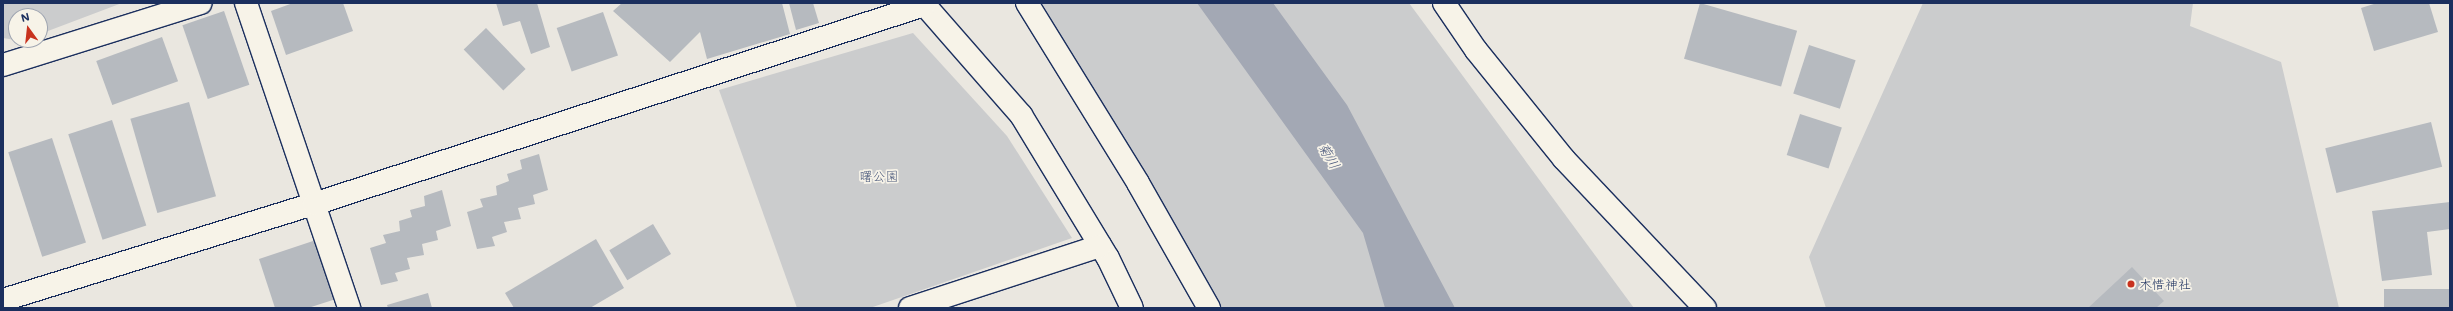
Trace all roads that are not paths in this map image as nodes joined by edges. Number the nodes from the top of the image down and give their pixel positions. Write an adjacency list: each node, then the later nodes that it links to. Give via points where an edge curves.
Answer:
1 (201, 3): 6 (street)
2 (246, 3): 7 (street)
3 (1027, 3): 13 (street, via 1138,183)
4 (1444, 3): 14 (street, via 1476,50 1564,160)
5 (924, 4): 7 (street); 8 (street, via 1021,116)
6 (3, 65)
7 (314, 204): 9 (street); 11 (street)
8 (1100, 246): 10 (street); 12 (street)
9 (3, 300)
10 (917, 307)
11 (349, 308)
12 (1132, 308)
13 (1209, 308)
14 (1705, 308)

